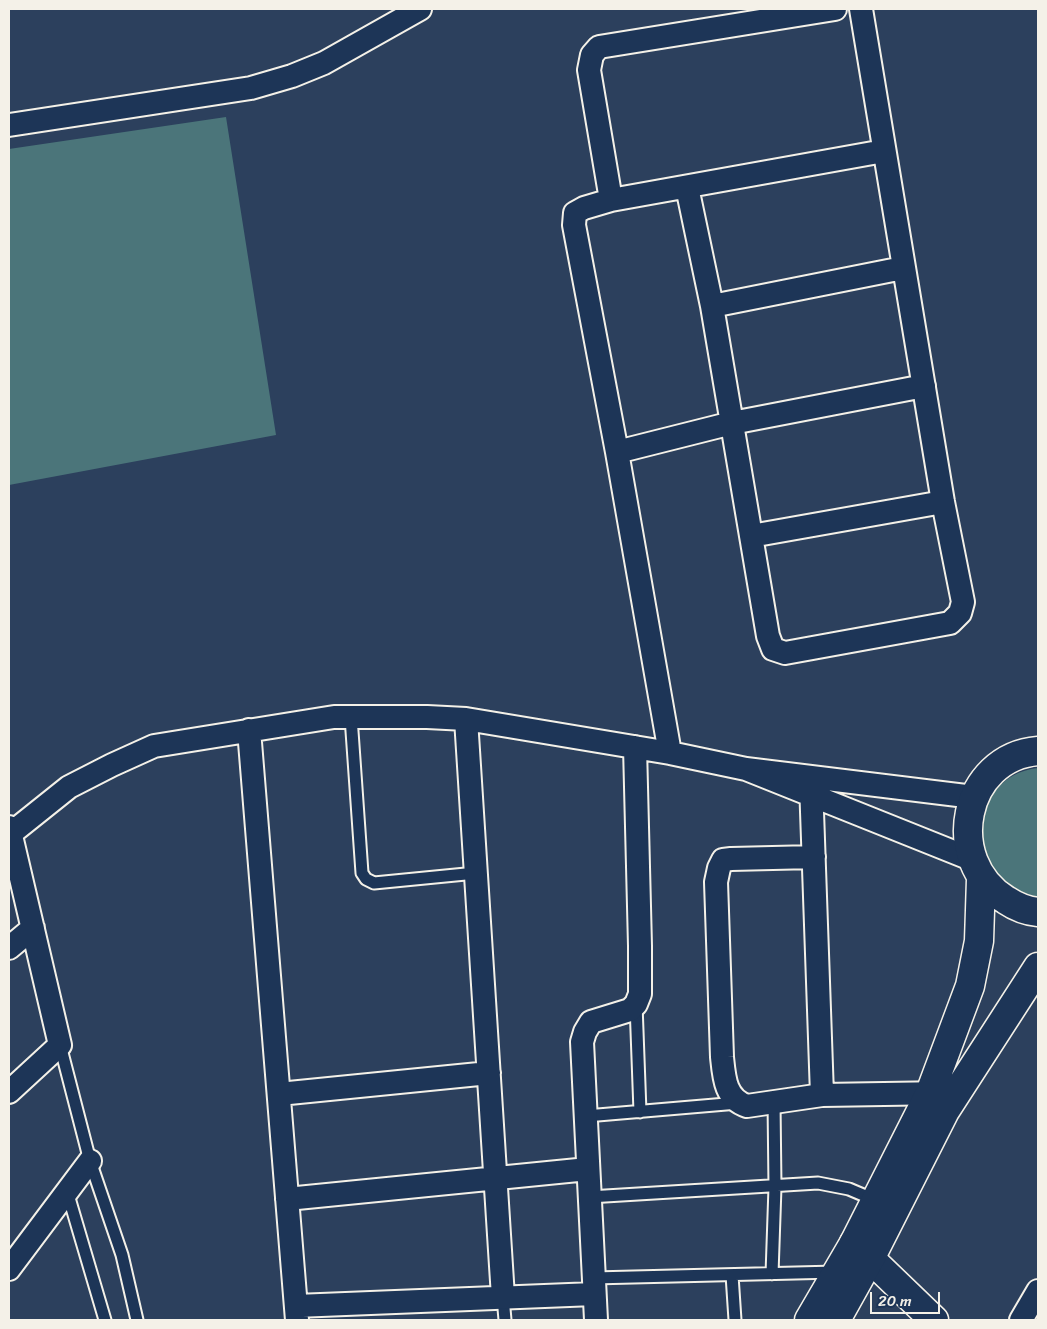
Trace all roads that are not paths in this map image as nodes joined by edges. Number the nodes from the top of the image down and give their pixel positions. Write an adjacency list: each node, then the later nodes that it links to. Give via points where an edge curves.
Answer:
1 (420, 9): 4 (street, via 324,64 251,88)
2 (835, 9): 7 (street, via 599,47 592,55 589,70)
3 (861, 9): 5 (street)
4 (9, 125)
5 (884, 151): 6 (street); 8 (street)
6 (687, 187): 7 (street); 9 (street)
7 (611, 200): 12 (street, via 575,213 574,225)
8 (904, 268): 9 (street); 10 (street)
9 (712, 306): 11 (street)
10 (924, 386): 11 (street); 13 (street)
11 (732, 424): 12 (street); 14 (street)
12 (617, 452): 20 (street)
13 (943, 502): 14 (street); 14 (street, via 964,602 960,614 950,623 785,653 774,649 768,636)
14 (751, 536)
15 (351, 717): 16 (street); 17 (street); 26 (lane, via 362,873 366,879 374,883)
16 (466, 719): 19 (street); 26 (street)
17 (249, 730): 23 (street, via 154,746 70,786); 36 (street)
18 (1036, 746): 22 (main road, via 1008,760 988,776)
19 (635, 747): 20 (street); 31 (street, via 640,946 640,994)
20 (670, 753): 21 (street)
21 (812, 786): 22 (street); 24 (street); 25 (street)
22 (974, 797): 25 (main road, via 966,827)
23 (9, 832): 28 (street)
24 (814, 857): 37 (street); 40 (street, via 731,858 722,860 719,868 716,882 722,1057 729,1094)
25 (976, 869): 27 (main road, via 996,894 1014,906); 35 (main road, via 979,941 970,986)
26 (476, 873): 33 (street)
27 (1038, 912)
28 (33, 928): 29 (street); 32 (street)
29 (9, 948)
30 (1038, 967): 38 (main road)
31 (636, 1004): 41 (lane); 42 (street, via 630,1010 591,1022 585,1032 582,1042)
32 (60, 1045): 34 (street); 43 (lane)
33 (489, 1073): 36 (street); 45 (street)
34 (9, 1092)
35 (930, 1093): 37 (street); 38 (street); 50 (main road)
36 (279, 1094): 49 (street)
37 (822, 1094): 39 (street)
38 (956, 1094): 51 (main road)
39 (774, 1102): 40 (street, via 747,1106); 46 (lane)
40 (738, 1103): 41 (lane)
41 (640, 1112): 42 (lane)
42 (586, 1116): 44 (street)
43 (90, 1161): 47 (street); 61 (lane, via 122,1255)
44 (588, 1169): 45 (street); 48 (street)
45 (496, 1178): 49 (street); 58 (street)
46 (776, 1187): 48 (lane); 50 (lane, via 818,1183); 54 (lane)
47 (68, 1191): 52 (street); 60 (lane)
48 (589, 1197): 56 (street)
49 (288, 1199): 59 (street)
50 (875, 1200): 51 (main road)
51 (862, 1251): 53 (main road); 66 (main road); 67 (main road)
52 (9, 1269)
53 (837, 1272): 54 (lane); 65 (main road)
54 (772, 1274): 55 (lane)
55 (732, 1275): 56 (lane); 64 (lane)
56 (593, 1286): 58 (street); 63 (street)
57 (1038, 1291): 68 (street)
58 (504, 1297): 59 (street); 62 (lane)
59 (296, 1313)
60 (105, 1320)
61 (137, 1320)
62 (505, 1320)
63 (596, 1320)
64 (735, 1320)
65 (809, 1320)
66 (836, 1320)
67 (934, 1320)
68 (1021, 1320)

